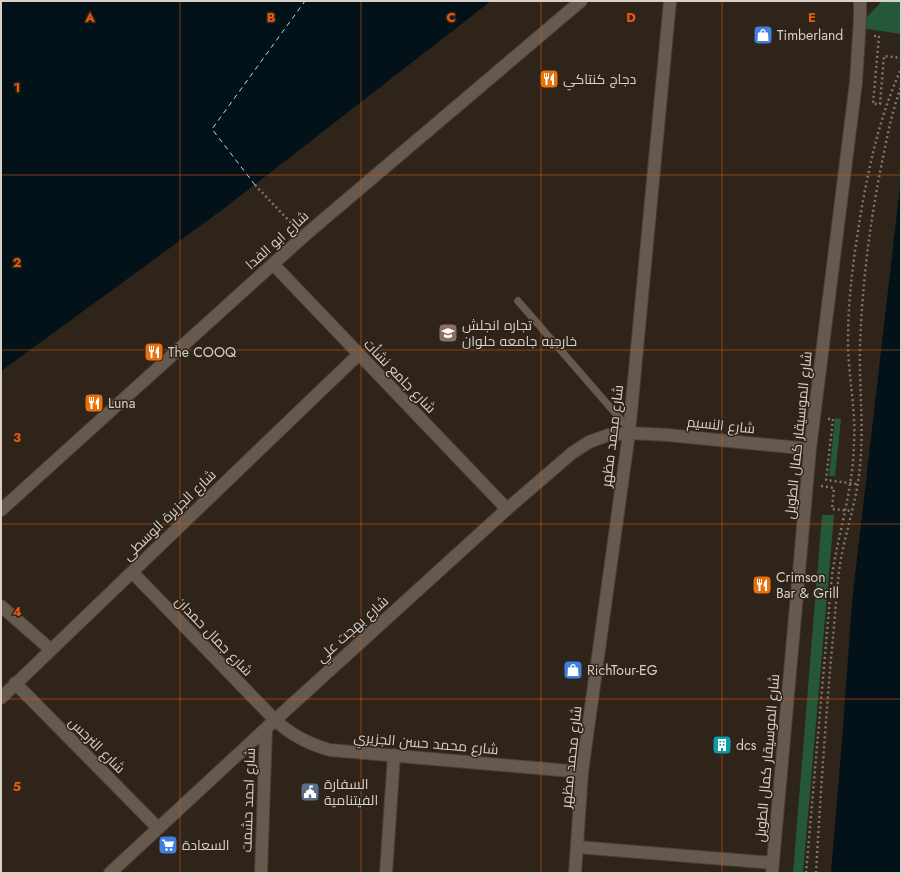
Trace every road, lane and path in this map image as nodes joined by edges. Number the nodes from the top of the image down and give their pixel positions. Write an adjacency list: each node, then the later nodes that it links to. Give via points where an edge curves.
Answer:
1 (581, 1): 9 (street, شارع ابو الفدا)
2 (670, 1): 14 (street, شارع محمد مظهر)
3 (860, 1): 4 (street, شارع الموسيقار كمال الطويل)
4 (860, 34): 5 (path, via 879,36 873,104 880,104 884,56); 15 (street, شارع الموسيقار كمال الطويل)
5 (901, 58)
6 (901, 69): 16 (path, via 877,137 852,265 848,343 854,436)
7 (901, 87): 17 (path, via 887,138 875,201 863,295 860,347 862,443)
8 (255, 185): 9 (path)
9 (304, 236): 10 (street, شارع ابو الفدا)
10 (273, 264): 12 (street, شارع جامع نشأت); 20 (street, شارع ابو الفدا)
11 (518, 301): 14 (lane)
12 (359, 354): 19 (street, شارع جامع نشأت); 23 (street, شارع الجزيرة الوسطى)
13 (828, 419): 16 (path, via 832,419 826,480)
14 (629, 431): 15 (street, شارع النسيم); 19 (street, شارع بهجت علي, via 589,442 572,453); 31 (street, شارع محمد مظهر)
15 (810, 449): 34 (street, شارع الموسيقار كمال الطويل)
16 (851, 483): 17 (path); 21 (path)
17 (858, 484): 22 (path)
18 (821, 486): 21 (path, via 834,488 832,509)
19 (506, 509): 28 (street, شارع بهجت علي)
20 (1, 510)
21 (845, 511): 22 (path); 39 (path, via 836,543 832,575)
22 (852, 511): 40 (path, via 836,600)
23 (132, 572): 25 (street, شارع الجزيرة الوسطى); 28 (street, شارع جمال حمدان)
24 (1, 606): 25 (street)
25 (50, 649): 26 (street, شارع الجزيرة الوسطى)
26 (14, 683): 27 (street, شارع الجزيرة الوسطى); 32 (street, شارع النرجس)
27 (1, 698)
28 (274, 720): 29 (street, شارع بهجت علي); 30 (street, شارع محمد حسن الجزيري, via 294,736 330,750)
29 (266, 729): 32 (street, شارع بهجت علي); 36 (street, شارع احمد حشمت)
30 (394, 755): 31 (street, شارع محمد حسن الجزيري); 37 (street)
31 (582, 772): 33 (street, شارع محمد مظهر)
32 (158, 828): 35 (street, شارع بهجت علي)
33 (577, 846): 34 (street); 38 (street, شارع محمد مظهر)
34 (773, 868)
35 (110, 873)
36 (260, 873)
37 (386, 873)
38 (575, 873)
39 (806, 873)
40 (816, 873)

